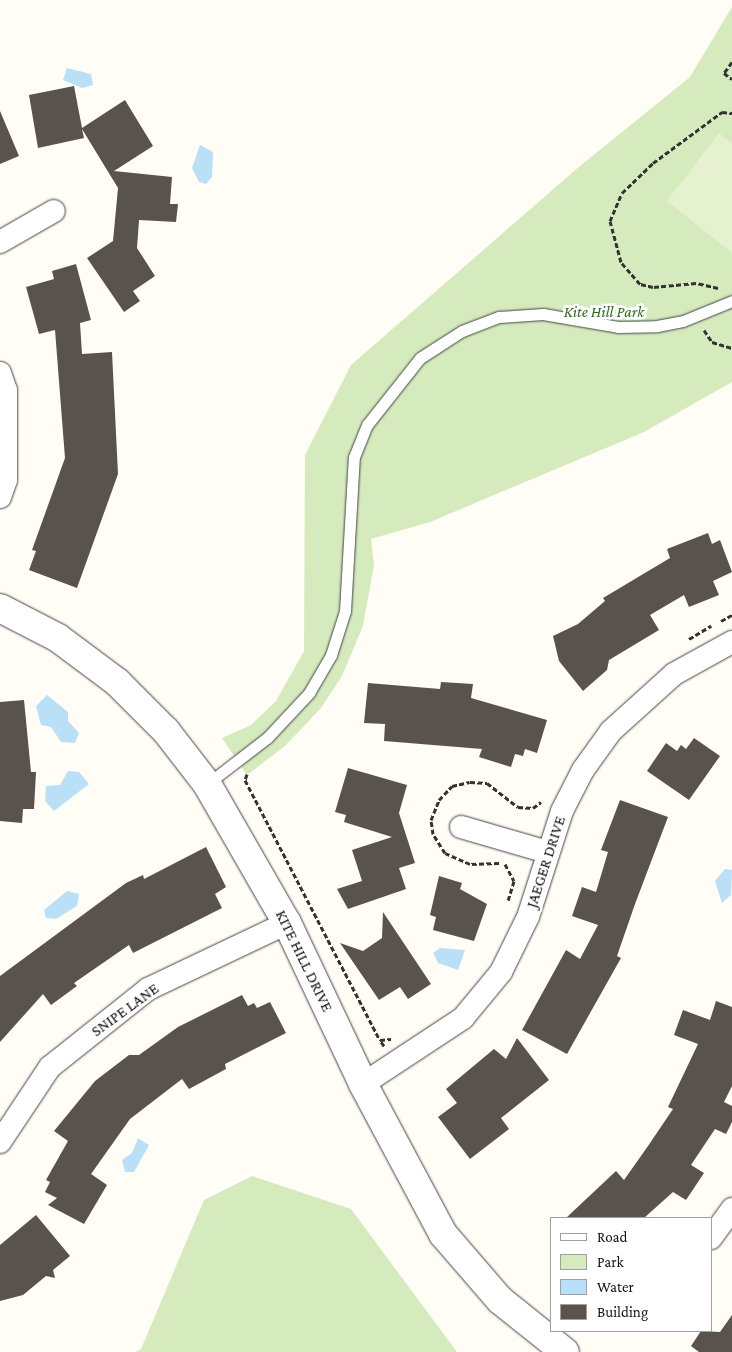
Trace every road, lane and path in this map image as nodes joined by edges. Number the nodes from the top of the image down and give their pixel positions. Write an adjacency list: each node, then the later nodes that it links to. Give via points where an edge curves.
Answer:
1 (732, 62): 2 (path, via 724,74)
2 (732, 79)
3 (732, 113): 6 (path, via 722,112 653,163 622,193 610,221 621,262 640,284 653,287 696,283 722,289)
4 (54, 211): 5 (street)
5 (0, 242)
6 (709, 295)
7 (732, 301): 14 (lane, via 683,321 657,326 618,327 543,314 498,317 462,331 420,358 367,425 354,456 345,611 331,655 309,693 267,738)
8 (703, 329): 9 (path, via 712,342)
9 (732, 348)
10 (0, 373): 11 (street, via 6,390 6,480)
11 (0, 497)
12 (0, 608): 15 (street, KITE HILL DRIVE, via 58,638 117,682 166,731)
13 (732, 642): 17 (street, JAEGER DRIVE, via 674,674 611,731 583,770)
14 (239, 759): 15 (lane); 19 (path, via 248,771 245,780)
15 (207, 784): 18 (street, KITE HILL DRIVE)
16 (461, 827): 17 (street)
17 (547, 852): 20 (street, JAEGER DRIVE, via 528,917 501,972 463,1018)
18 (287, 923): 20 (street, KITE HILL DRIVE); 21 (street, SNIPE LANE, via 148,989 50,1067)
19 (380, 1040)
20 (363, 1084): 24 (street, KITE HILL DRIVE, via 443,1234 500,1300)
21 (0, 1142)
22 (732, 1209): 23 (street)
23 (712, 1237)
24 (565, 1352)

